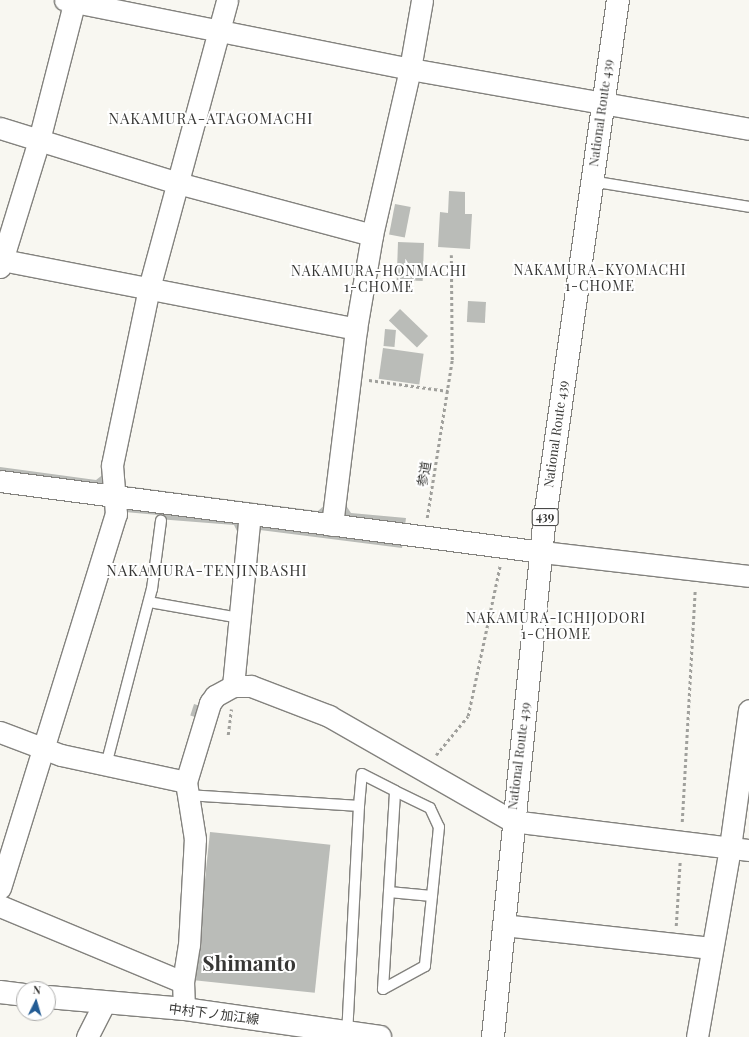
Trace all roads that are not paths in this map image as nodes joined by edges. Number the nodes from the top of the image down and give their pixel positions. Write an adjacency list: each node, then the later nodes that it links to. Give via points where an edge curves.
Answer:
1 (227, 0): 5 (street)
2 (422, 0): 6 (street)
3 (618, 0): 7 (main road, National Route 439 / 439)
4 (71, 1): 5 (street); 10 (street)
5 (220, 32): 6 (street); 12 (street)
6 (410, 69): 7 (street); 14 (street)
7 (602, 104): 9 (street); 11 (main road, National Route 439 / 439)
8 (0, 128): 10 (street)
9 (749, 129)
10 (39, 140): 12 (street); 15 (street)
11 (591, 181): 13 (lane); 23 (main road, National Route 439 / 439)
12 (178, 183): 14 (street); 16 (street)
13 (749, 207)
14 (372, 235): 17 (street)
15 (1, 263): 16 (street)
16 (149, 288): 17 (street); 19 (street, via 112,465)
17 (356, 329): 22 (street)
18 (0, 481): 19 (street)
19 (115, 496): 20 (street); 30 (street, via 116,514)
20 (163, 512): 21 (street); 25 (lane)
21 (250, 514): 22 (street); 26 (street)
22 (332, 524): 23 (street)
23 (542, 552): 24 (street); 35 (main road, National Route 439 / 439)
24 (749, 576)
25 (149, 602): 26 (lane); 31 (lane)
26 (240, 618): 27 (street)
27 (233, 686): 32 (street, via 215,696 210,703); 35 (street, via 251,686 329,716)
28 (749, 710): 36 (street)
29 (0, 732): 30 (street)
30 (45, 750): 31 (street); 37 (street)
31 (106, 765): 32 (street)
32 (187, 789): 34 (lane); 43 (street, via 195,839 189,945)
33 (395, 791): 34 (lane, via 362,774); 38 (lane); 39 (lane, via 430,808 439,827)
34 (359, 806): 49 (lane)
35 (512, 821): 36 (street); 41 (main road, National Route 439 / 439)
36 (739, 848): 42 (street)
37 (0, 888)
38 (389, 892): 39 (lane); 39 (lane, via 383,989 425,966)
39 (432, 896)
40 (0, 906): 43 (street)
41 (503, 925): 42 (street); 52 (main road, National Route 439 / 439)
42 (710, 948): 53 (street)
43 (183, 982): 48 (street)
44 (0, 992): 45 (main road)
45 (16, 994)
46 (56, 998): 47 (main road, 中村下ノ加江線)
47 (104, 1003): 48 (main road, 中村下ノ加江線); 50 (street)
48 (184, 1009): 49 (main road, 中村下ノ加江線)
49 (347, 1032): 51 (main road, 中村下ノ加江線)
50 (87, 1037)
51 (380, 1037)
52 (492, 1037)
53 (697, 1037)

